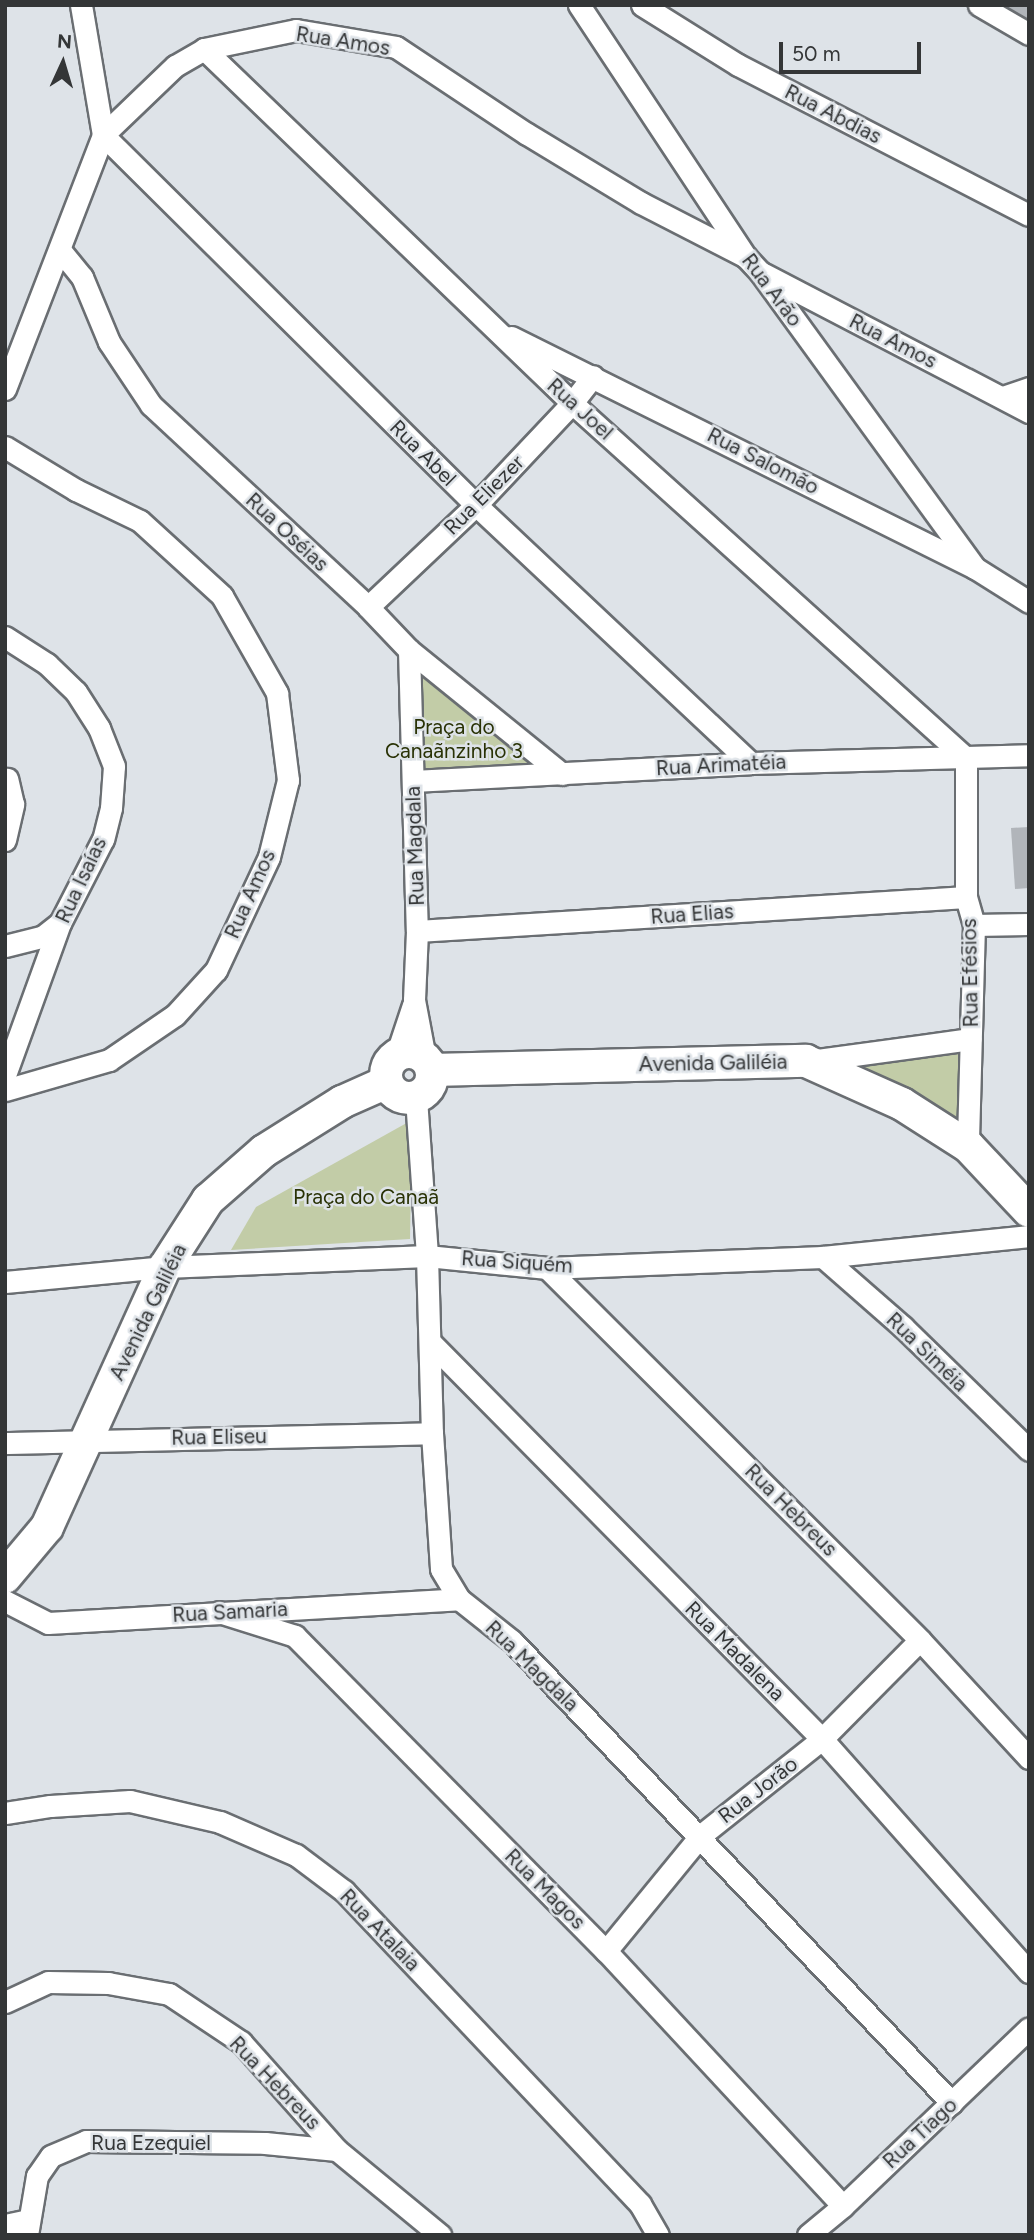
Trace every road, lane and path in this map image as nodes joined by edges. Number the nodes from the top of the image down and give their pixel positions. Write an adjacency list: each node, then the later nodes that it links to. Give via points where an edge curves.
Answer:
1 (81, 5): 7 (street)
2 (579, 5): 10 (street, Rua Arão)
3 (642, 5): 8 (street, Rua Abdias, via 738,65)
4 (979, 5): 5 (street)
5 (1029, 34)
6 (204, 49): 7 (street, Rua Amos, via 175,66); 10 (street, Rua Amos, via 296,30 396,47 573,162); 11 (street, Rua Joel)
7 (103, 135): 9 (street, Rua Amos); 19 (street, Rua Abel)
8 (1029, 215)
9 (60, 250): 13 (street, Rua Amos); 22 (street, Rua Oséias, via 82,277 109,342 151,405)
10 (753, 265): 15 (street, Rua Amos); 20 (street, Rua Arão)
11 (492, 328): 12 (street, Rua Salomão); 16 (street, Rua Joel)
12 (593, 376): 16 (street, Rua Eliezer); 20 (street, Rua Salomão)
13 (5, 388)
14 (1029, 388): 15 (street)
15 (1003, 397): 17 (street, Rua Amos)
16 (572, 403): 19 (street, Rua Eliezer); 26 (street, Rua Joel)
17 (1029, 412)
18 (5, 447): 42 (street, Rua Amos, via 139,521 222,596 277,693 288,780 269,857 216,970 183,1006 109,1060)
19 (476, 505): 22 (street, Rua Eliezer); 27 (street, Rua Abel)
20 (975, 568): 21 (street, Rua Salomão)
21 (1029, 602)
22 (368, 607): 24 (street, Rua Oséias)
23 (7, 639): 33 (street, Rua Isaías, via 47,664 76,692 99,728 114,766 103,839)
24 (409, 650): 28 (street, Rua Oséias); 30 (street, Rua Magdala)
25 (1029, 755): 26 (street, Rua Arimatéia)
26 (966, 758): 27 (street, Rua Arimatéia); 32 (street, Rua Efésios)
27 (751, 763): 28 (street, Rua Arimatéia)
28 (562, 774): 30 (street, Rua Arimatéia)
29 (7, 779): 31 (street, via 13,804)
30 (413, 781): 36 (street, Rua Magdala)
31 (5, 839)
32 (966, 897): 35 (street, Rua Efésios); 36 (street, Rua Elias)
33 (60, 923): 37 (street, via 42,937); 41 (street, Rua Isaías)
34 (1029, 924): 35 (street)
35 (974, 925): 38 (street, Rua Efésios)
36 (417, 931): 40 (street, Rua Magdala)
37 (7, 941)
38 (971, 1040): 39 (street); 44 (street, Rua Efésios)
39 (806, 1061): 40 (main road, Avenida Galiléia); 44 (main road, Avenida Galiléia, via 902,1104)
40 (410, 1066): 43 (main road, via 430,1087); 49 (main road, Avenida Galiléia, via 264,1151 208,1200)
41 (5, 1076)
42 (5, 1090)
43 (416, 1098): 47 (street, Rua Magdala)
44 (968, 1146): 45 (main road, Avenida Galiléia)
45 (1029, 1210)
46 (1029, 1236): 48 (street, Rua Siquém)
47 (427, 1256): 49 (street, Rua Siquém); 50 (street, Rua Siquém); 52 (street, Rua Magdala)
48 (823, 1256): 50 (street, Rua Siquém); 56 (street, Rua Siméia)
49 (165, 1267): 51 (street, Rua Siquém); 54 (main road, Avenida Galiléia)
50 (547, 1268): 61 (street, Rua Hebreus)
51 (5, 1282)
52 (430, 1342): 53 (street, Rua Magdala); 62 (street, Rua Madalena)
53 (432, 1433): 54 (street, Rua Eliseu); 58 (street, Rua Magdala, via 441,1569)
54 (87, 1440): 55 (street, Rua Eliseu); 57 (main road, Avenida Galiléia, via 47,1527)
55 (5, 1443)
56 (1029, 1450)
57 (5, 1577)
58 (459, 1599): 60 (street, Rua Samaria); 65 (street, Rua Magdala, via 512,1641)
59 (5, 1601): 60 (street, Rua Samaria, via 47,1623)
60 (219, 1612): 66 (street, Rua Magos, via 295,1636)
61 (920, 1640): 62 (street, Rua Jorão); 63 (street, Rua Hebreus)
62 (822, 1740): 65 (street, Rua Jorão); 67 (street, Rua Madalena)
63 (1029, 1758)
64 (5, 1814): 76 (street, Rua Atalaia, via 50,1805 130,1801 220,1822 296,1855 354,1901 640,2204)
65 (700, 1836): 66 (street, Rua Jorão); 70 (street, Rua Magdala)
66 (606, 1951): 72 (street, Rua Magos)
67 (1029, 1972)
68 (5, 2002): 71 (street, Rua Hebreus, via 48,1982 108,1983 169,1994 242,2042)
69 (1029, 2028): 70 (street, Rua Tiago)
70 (952, 2103): 72 (street, Rua Tiago)
71 (337, 2150): 74 (street, Rua Ezequiel, via 265,2143 86,2141 51,2156 37,2176); 75 (street, Rua Hebreus)
72 (843, 2206): 77 (street, Rua Tiago)
73 (5, 2225): 74 (street)
74 (28, 2227)
75 (440, 2235)
76 (658, 2235)
77 (808, 2235)

